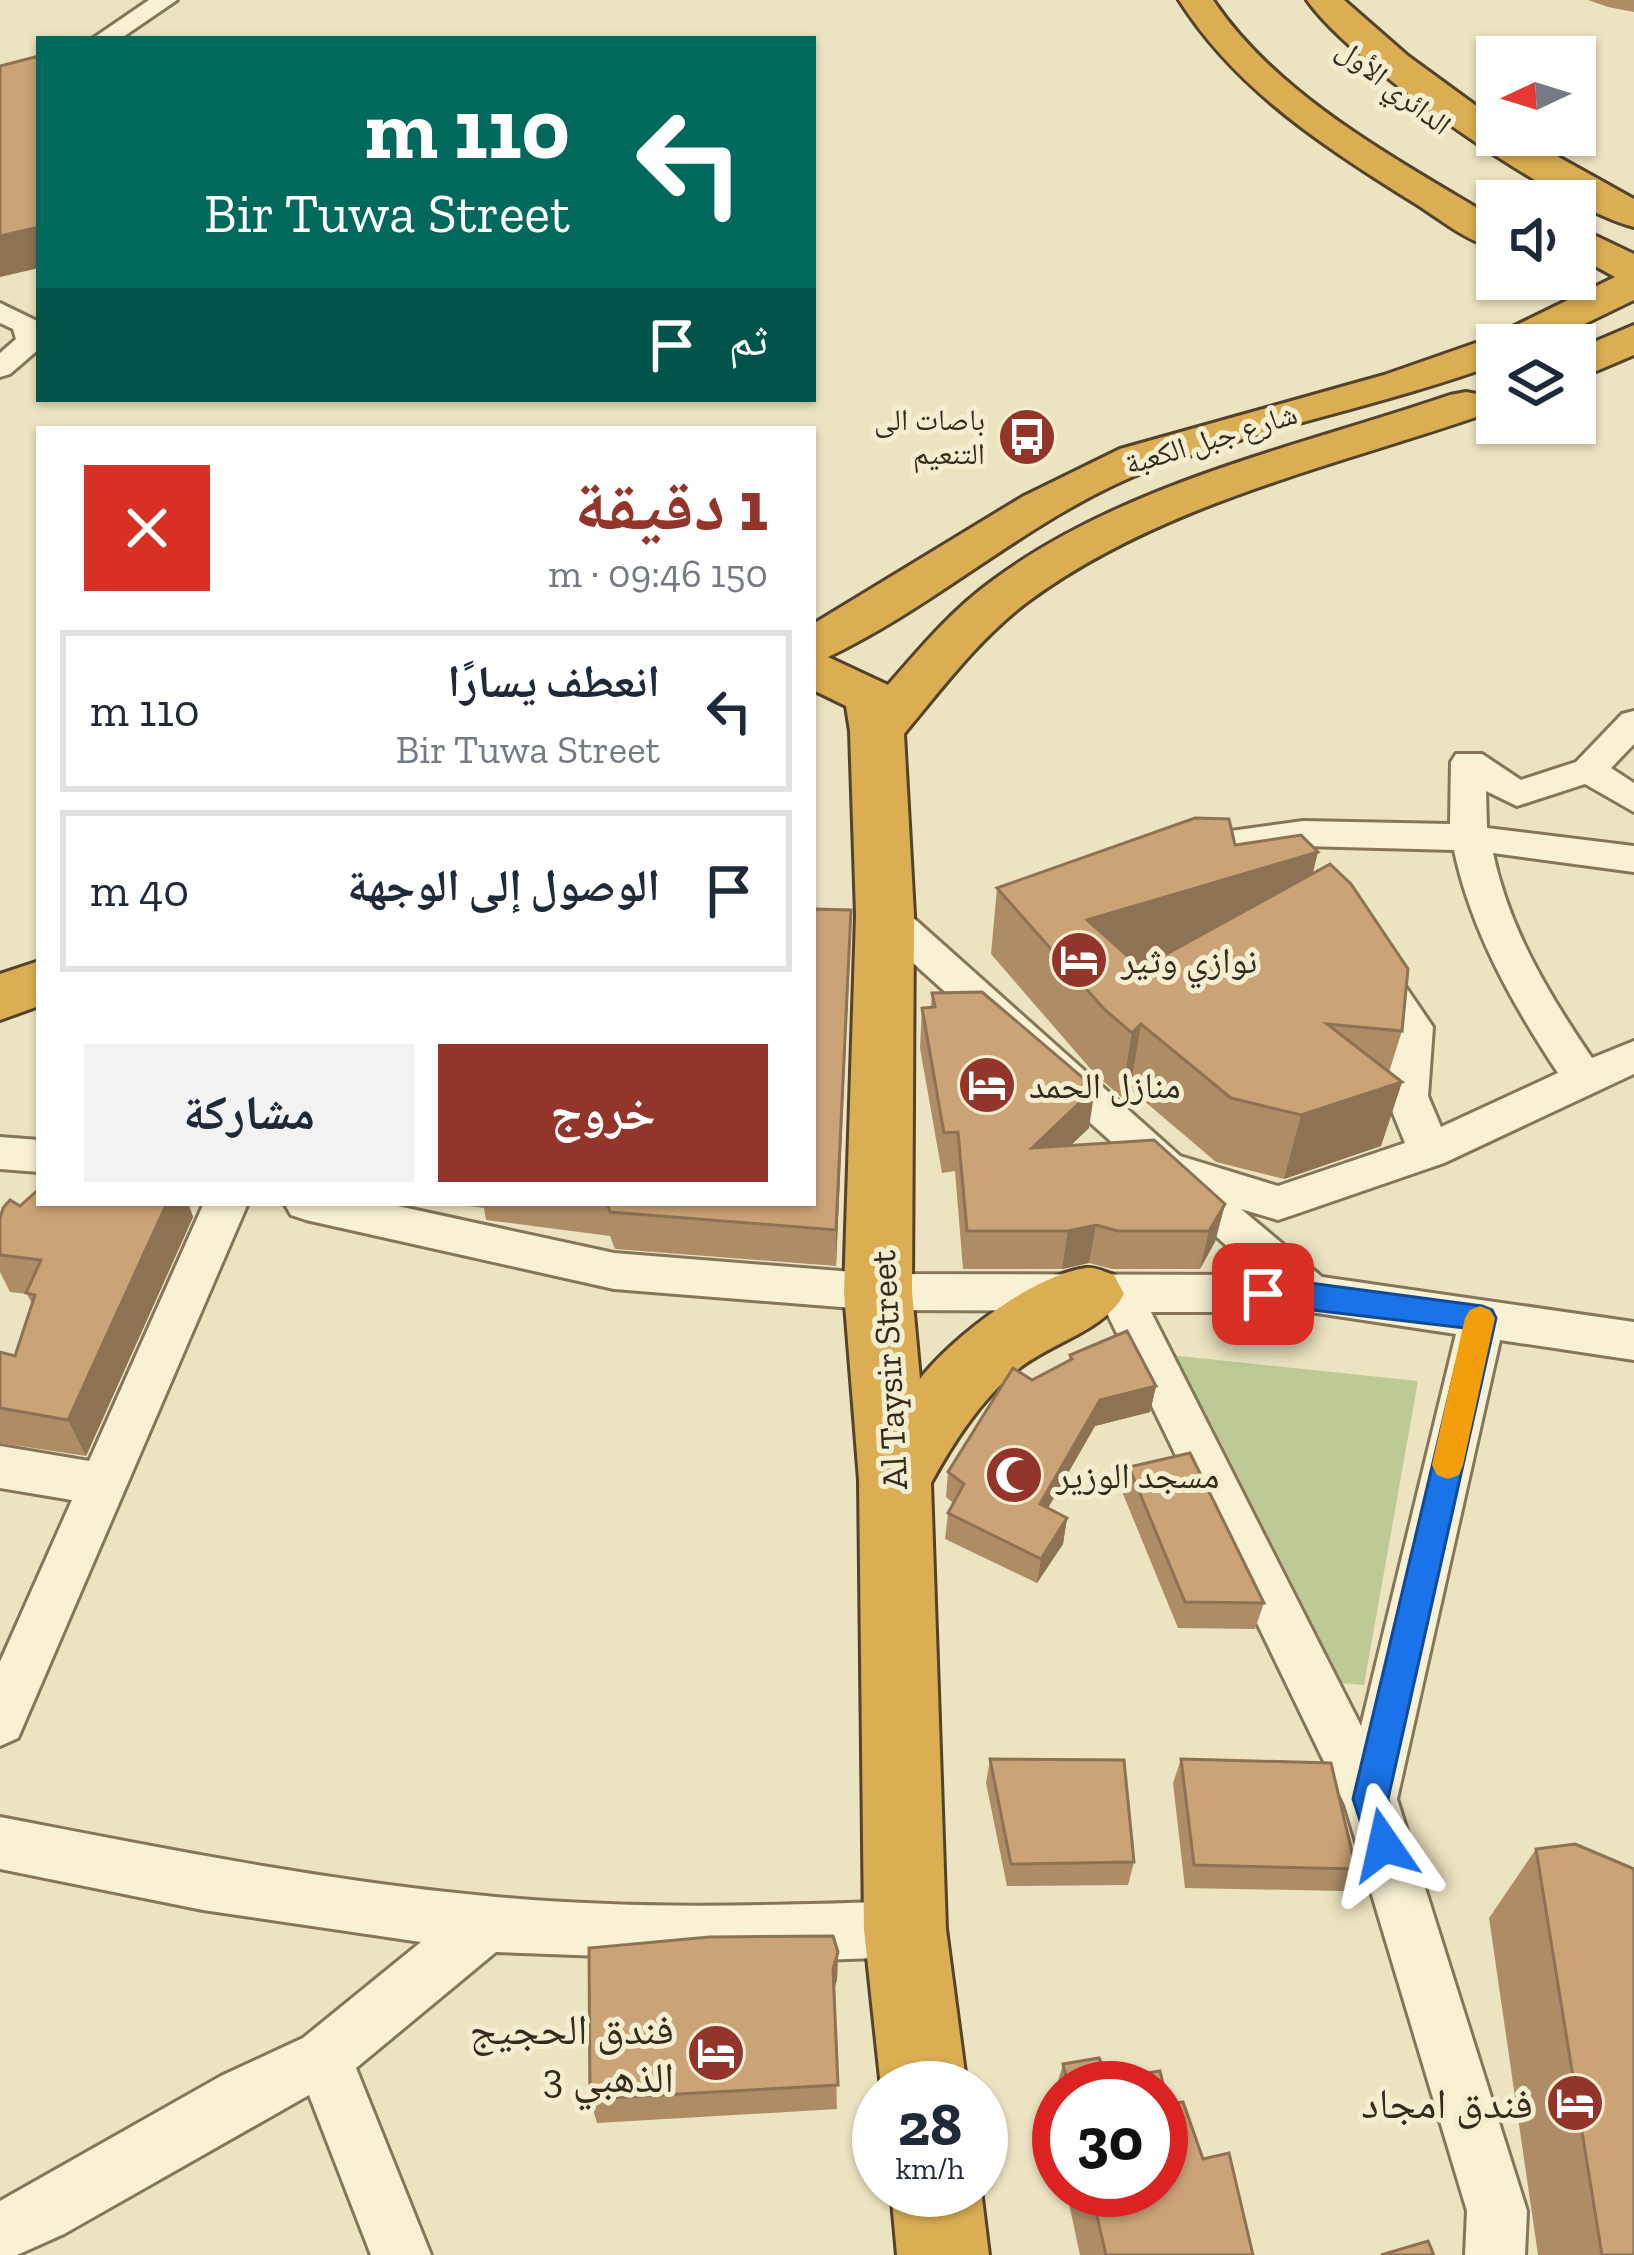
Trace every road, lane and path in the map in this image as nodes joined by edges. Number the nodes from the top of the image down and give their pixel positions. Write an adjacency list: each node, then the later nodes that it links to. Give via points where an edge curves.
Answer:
1 (165, 0): 5 (street)
2 (1196, 0): 11 (highway, via 1206,21 1278,90)
3 (1289, 0): 6 (highway, الدائري الأول)
4 (1324, 0): 9 (highway, via 1447,108)
5 (109, 36)
6 (1406, 127): 7 (highway, الدائري الأول); 8 (highway, الدائري الأول)
7 (1480, 180)
8 (1527, 180)
9 (1634, 215)
10 (1596, 216): 12 (highway, الدائري الأول)
11 (1476, 224)
12 (1634, 235)
13 (1596, 250): 14 (highway)
14 (1634, 271)
15 (1634, 284): 16 (highway)
16 (1596, 291)
17 (1559, 300): 19 (highway)
18 (0, 312): 25 (street, via 26,324 31,341)
19 (1531, 324)
20 (1634, 338): 22 (highway)
21 (1476, 357): 27 (highway, شارع جبل الكعبة, via 1136,458 1039,508)
22 (1596, 357)
23 (1634, 366): 24 (highway)
24 (1596, 367)
25 (0, 368)
26 (1476, 401): 30 (highway, شارع جبل الكعبة, via 1174,502 1032,576 981,616)
27 (816, 651)
28 (816, 653): 30 (highway, via 870,698)
29 (1634, 722): 31 (street)
30 (878, 731): 38 (highway, Al Taysir Street)
31 (1589, 770): 32 (street); 33 (street, via 1517,794 1469,762)
32 (1634, 800)
33 (1469, 835): 34 (street); 36 (street); 43 (street, via 1498,931)
34 (1250, 836): 35 (street); 37 (street)
35 (1193, 847)
36 (1634, 860)
37 (1283, 869)
38 (885, 915): 47 (street); 50 (highway, Al Taysir Street)
39 (1351, 937): 44 (street, via 1413,1027 1407,1096)
40 (36, 983): 41 (highway)
41 (0, 998)
42 (1634, 1056): 43 (street)
43 (1584, 1079): 44 (street)
44 (1429, 1151): 47 (street, via 1278,1203)
45 (0, 1154): 46 (street)
46 (36, 1156)
47 (1165, 1168): 52 (street)
48 (225, 1206): 57 (street)
49 (320, 1206): 50 (street, via 614,1271)
50 (878, 1292): 51 (street); 56 (highway, Al Taysir Street)
51 (1105, 1294): 52 (street); 56 (highway, via 1029,1321 977,1358 932,1414); 59 (street)
52 (1310, 1294): 53 (street)
53 (1482, 1318): 54 (street); 59 (street)
54 (1634, 1340)
55 (0, 1467): 57 (street)
56 (896, 1480): 62 (highway, Al Taysir Street)
57 (106, 1485): 58 (street)
58 (0, 1721)
59 (1370, 1799): 69 (street, via 1496,2211)
60 (0, 1843): 61 (street, via 203,1883)
61 (487, 1924): 62 (street, via 762,1934); 63 (street)
62 (905, 1928): 64 (highway, Al Taysir Street)
63 (323, 2058): 66 (street); 67 (street)
64 (921, 2061)
65 (939, 2217): 68 (highway)
66 (0, 2232)
67 (401, 2255)
68 (943, 2255)
69 (1495, 2255)

